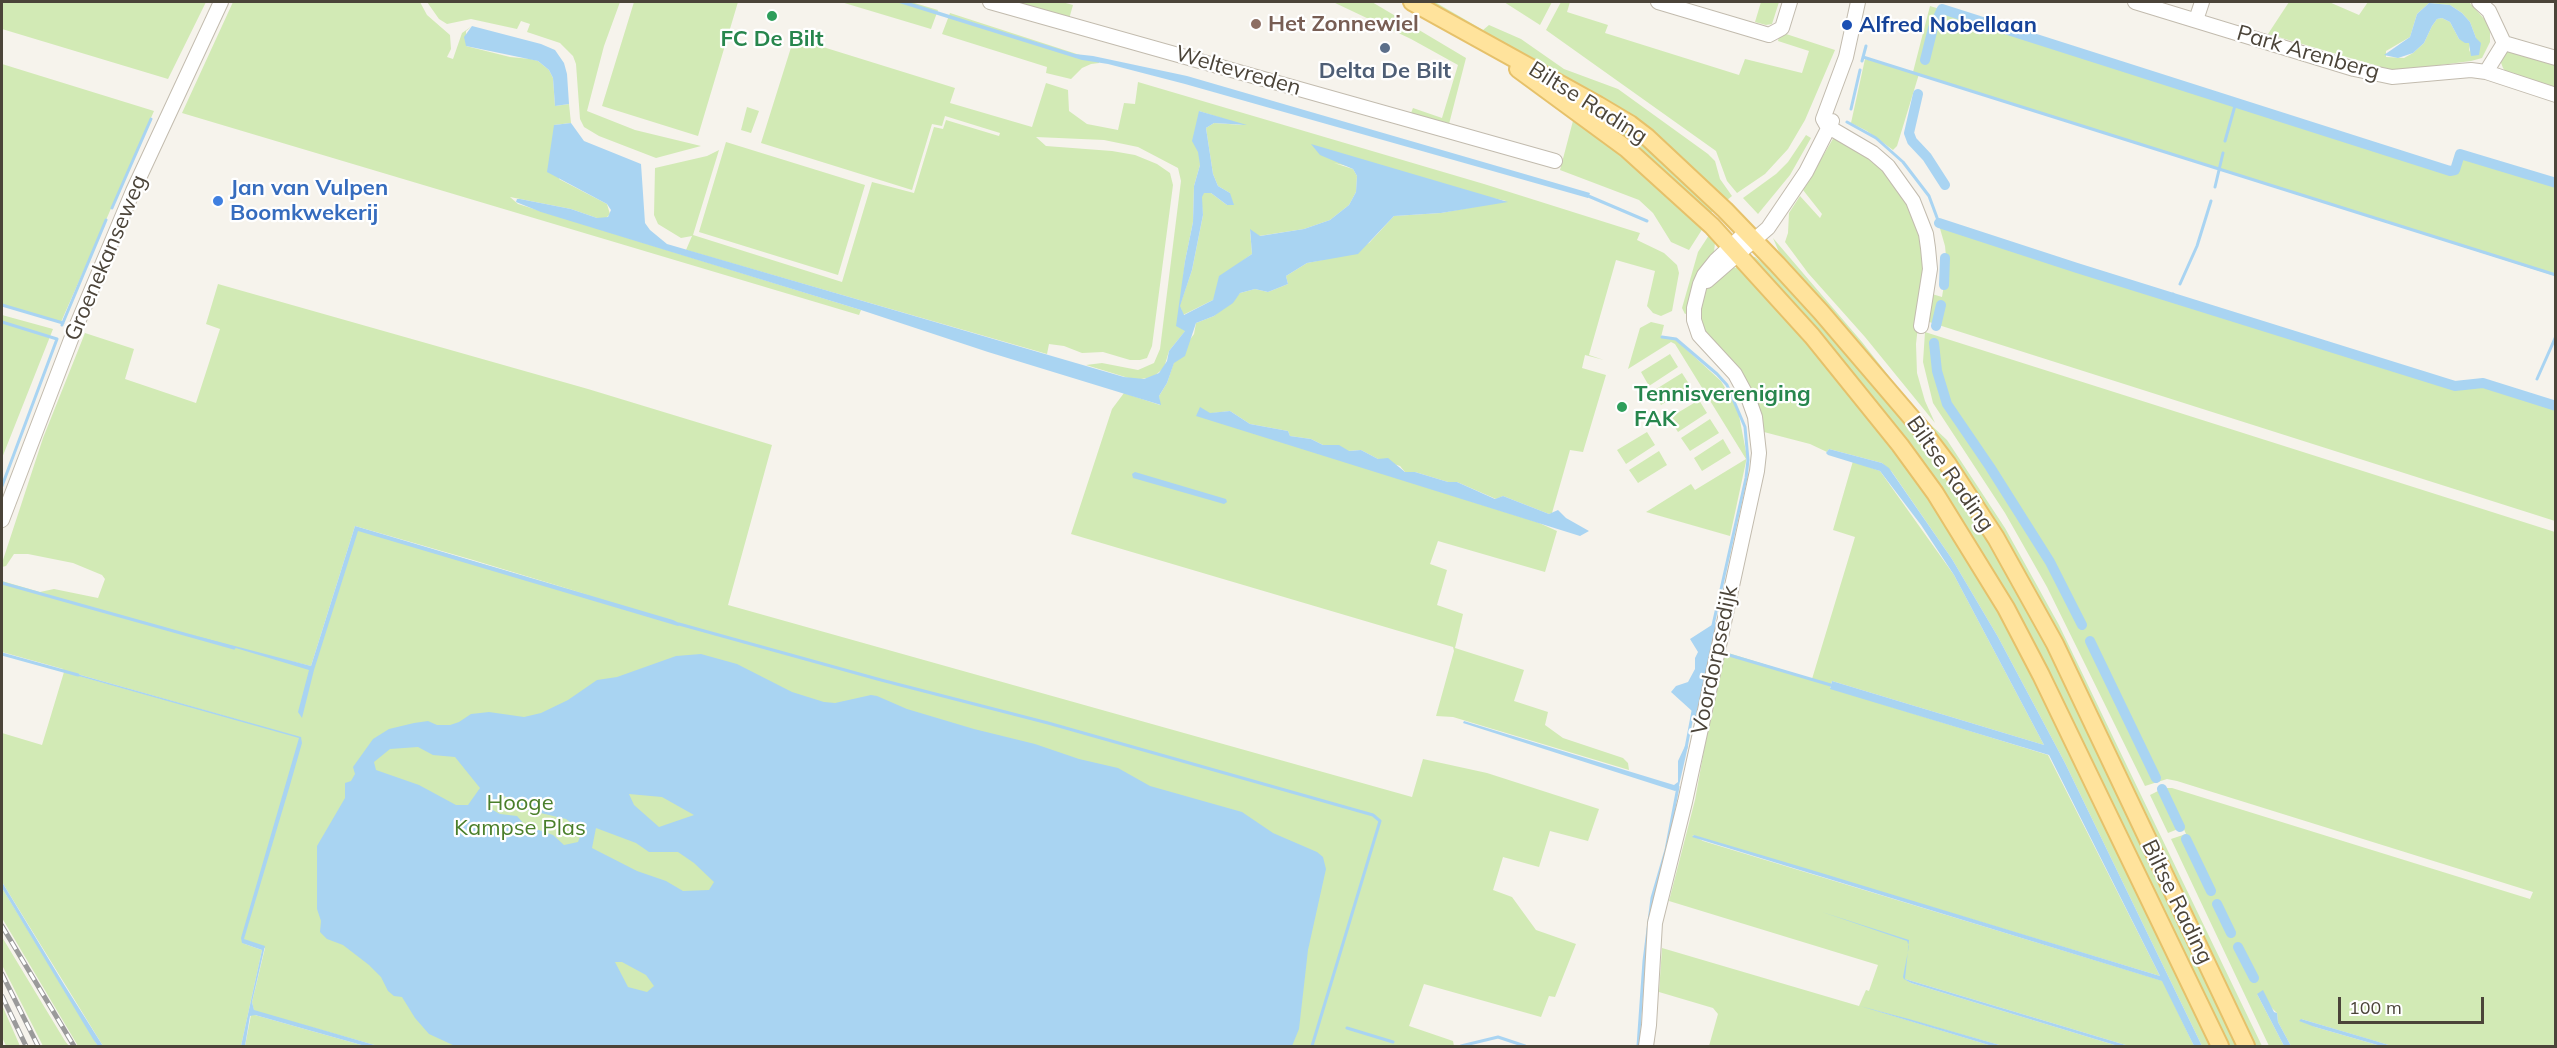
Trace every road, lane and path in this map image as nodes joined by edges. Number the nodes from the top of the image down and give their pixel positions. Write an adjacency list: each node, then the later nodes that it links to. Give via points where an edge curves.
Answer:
1 (221, 2): 21 (street, Groenekanseweg, via 122,218)
2 (990, 2): 17 (street, Weltevreden)
3 (1412, 2): 11 (main road, Biltse Rading)
4 (1658, 2): 5 (street, via 1769,35 1782,28)
5 (1790, 2)
6 (1858, 2): 16 (street, via 1846,57 1824,119)
7 (2135, 2): 10 (street, Park Arenberg)
8 (2202, 2): 10 (street)
9 (2479, 2): 12 (street, via 2489,12)
10 (2196, 20): 14 (street, Park Arenberg, via 2380,76)
11 (1482, 41): 18 (main road, Biltse Rading, via 1630,124 1682,168); 19 (main road, Biltse Rading, via 1627,150)
12 (2504, 43): 13 (street); 14 (street)
13 (2556, 58)
14 (2486, 72): 15 (street, Park Arenberg)
15 (2556, 95)
16 (1832, 129): 18 (street, Voordorpsedijk, via 1768,228); 20 (street, via 1888,166 1913,201 1926,234 1930,269)
17 (1555, 161)
18 (1750, 237): 19 (street, Voordorpsedijk); 24 (main road, Biltse Rading, via 1821,312 1922,430 1996,538 2074,683)
19 (1734, 250): 22 (street, Voordorpsedijk, via 1704,275 1694,320 1700,335 1735,374 1749,400 1759,453 1655,923); 23 (main road, Biltse Rading, via 1792,312 1900,445 1972,550 2042,675)
20 (1921, 326)
21 (2, 520)
22 (1646, 1047)
23 (2220, 1047)
24 (2246, 1047)

